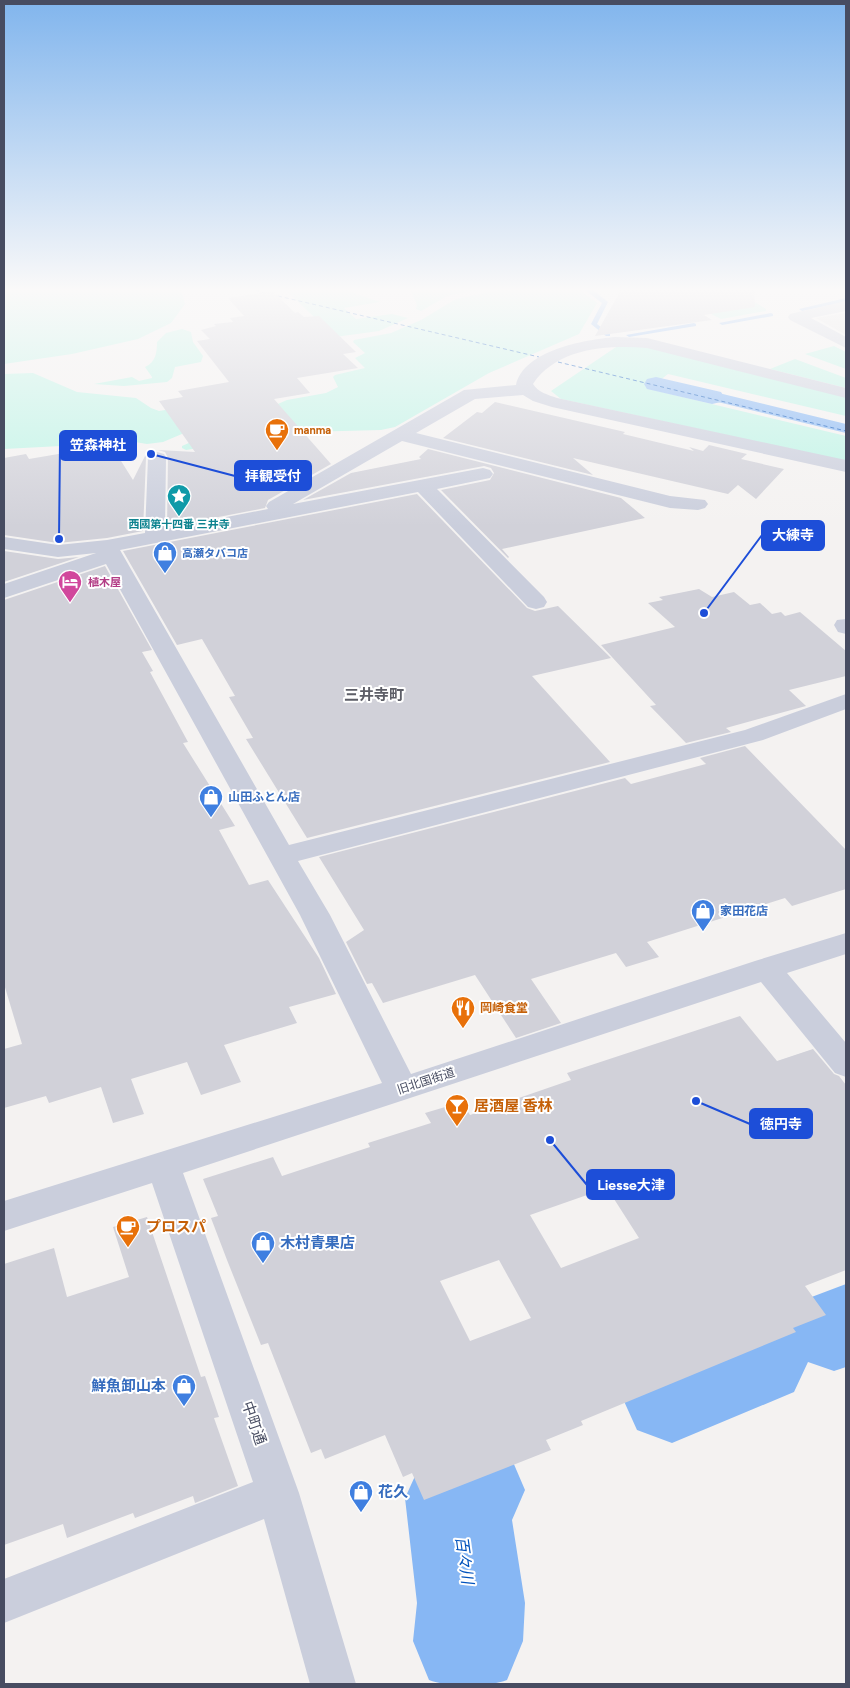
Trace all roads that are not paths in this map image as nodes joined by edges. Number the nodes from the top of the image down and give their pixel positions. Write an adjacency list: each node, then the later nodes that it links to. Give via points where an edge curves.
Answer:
1 (535, 369): 3 (street, via 524,384)
2 (749, 369): 4 (street)
3 (527, 390): 5 (street, via 470,394); 7 (street, via 552,402)
4 (846, 394)
5 (401, 435): 10 (street, via 670,502); 11 (street)
6 (157, 458): 12 (street)
7 (846, 466)
8 (483, 474): 9 (street)
9 (422, 485): 11 (street); 16 (street)
10 (698, 504)
11 (257, 516): 12 (street)
12 (155, 537): 14 (street)
13 (4, 543): 14 (street, via 58,551)
14 (110, 551): 15 (street); 18 (street)
15 (4, 591)
16 (536, 602)
17 (846, 701): 18 (street, via 754,735)
18 (282, 856): 22 (street)
19 (846, 943): 20 (street, 旧北国街道)
20 (766, 968): 21 (street); 22 (street, 旧北国街道)
21 (846, 1065)
22 (402, 1089): 23 (street, 旧北国街道)
23 (163, 1165): 24 (street, 旧北国街道); 25 (street, 中町通)
24 (4, 1216)
25 (278, 1494): 26 (street); 27 (street, 中町通)
26 (4, 1601)
27 (333, 1684)

